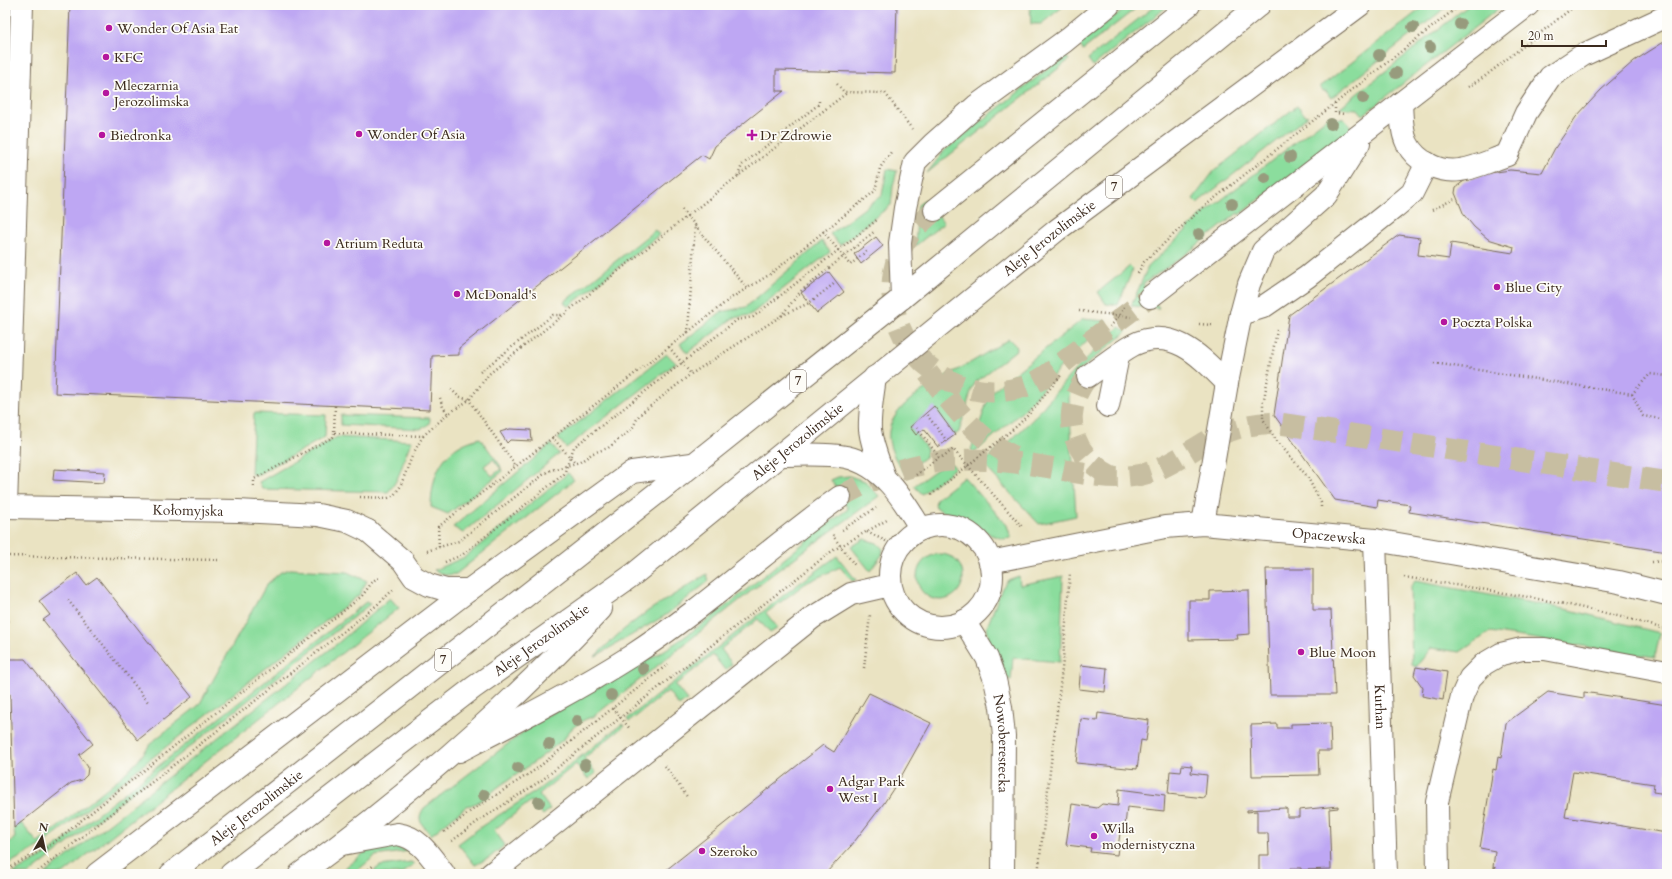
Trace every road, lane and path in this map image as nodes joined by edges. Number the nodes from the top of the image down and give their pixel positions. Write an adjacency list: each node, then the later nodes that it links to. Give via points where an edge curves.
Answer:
1 (22, 5): 39 (main road)
2 (1110, 5): 34 (main road, via 976,106 932,144 916,162 900,243)
3 (1189, 5): 21 (main road)
4 (1259, 5): 34 (main road, Aleje Jerozolimskie / 7)
5 (1360, 5): 48 (main road, Aleje Jerozolimskie / 7, via 1057,230)
6 (1528, 5): 13 (main road)
7 (1576, 5): 10 (path, via 1484,77)
8 (1667, 16): 17 (main road, via 1583,55 1550,77 1526,113 1506,155 1460,171 1440,171)
9 (838, 84): 11 (path, via 844,92)
10 (1464, 89)
11 (848, 92): 15 (path, via 886,93 914,131); 18 (path)
12 (818, 98): 18 (path, via 819,104 742,165)
13 (1401, 103): 14 (main road); 17 (main road, via 1407,143 1417,157)
14 (1366, 132): 33 (main road); 35 (main road, via 1326,194 1263,251 1249,284)
15 (909, 134)
16 (896, 147): 27 (path, via 886,156 880,168 875,191)
17 (1427, 163): 35 (main road, via 1412,193 1394,208 1301,281 1263,307)
18 (738, 176): 23 (path)
19 (1454, 199): 22 (path)
20 (680, 207): 23 (path)
21 (935, 210)
22 (1428, 212)
23 (688, 217): 25 (path); 36 (path)
24 (879, 217): 28 (path)
25 (695, 225): 32 (path); 38 (path)
26 (881, 226): 30 (path)
27 (823, 232): 28 (path); 32 (path, via 769,275)
28 (838, 250): 30 (path); 42 (path, via 753,317 736,320)
29 (868, 250): 30 (path, via 850,265)
30 (843, 257): 31 (path, via 801,290 781,316 809,303)
31 (835, 283)
32 (747, 288): 38 (path)
33 (1150, 297)
34 (902, 298): 67 (main road, Aleje Jerozolimskie / 7)
35 (1241, 314): 49 (main road)
36 (563, 316): 44 (path, via 553,315); 53 (path, via 489,374)
37 (1279, 327): 75 (path, via 1264,396 1262,419 1276,440 1307,476 1321,503)
38 (688, 332): 40 (path)
39 (8, 336): 73 (main road)
40 (669, 347): 42 (path); 61 (path)
41 (1118, 356): 46 (main road); 49 (main road, via 1126,349 1143,342 1162,339 1171,341 1195,352); 55 (main road)
42 (682, 362): 45 (path); 65 (path, via 574,447)
43 (1434, 363): 51 (path)
44 (480, 372)
45 (691, 374)
46 (1088, 376)
47 (1667, 376): 51 (path, via 1650,374)
48 (876, 377): 63 (main road, Aleje Jerozolimskie / 7); 70 (main road, via 870,430)
49 (1227, 383): 77 (main road)
50 (451, 389): 53 (path, via 458,396)
51 (1632, 394): 58 (path, via 1643,416)
52 (440, 398): 56 (path)
53 (469, 400): 56 (path); 68 (path)
54 (335, 406): 60 (path)
55 (1108, 406)
56 (448, 414): 60 (path, via 422,436)
57 (927, 415): 62 (path)
58 (1667, 420)
59 (917, 428): 64 (path)
60 (334, 433): 71 (path, via 333,437 254,479)
61 (552, 437): 65 (path); 68 (path)
62 (947, 441)
63 (781, 455): 70 (main road, via 845,457 863,463); 93 (main road, Aleje Jerozolimskie / 7)
64 (939, 457): 69 (path); 78 (path, via 954,450)
65 (570, 458): 66 (path); 94 (path, via 564,474 462,555)
66 (575, 464)
67 (694, 464): 97 (main road, via 632,472); 112 (main road, Aleje Jerozolimskie / 7)
68 (515, 465): 85 (path, via 438,527)
69 (915, 476)
70 (884, 477): 79 (main road, via 903,499)
71 (255, 493)
72 (840, 496): 105 (main road, via 718,593 631,656 540,709)
73 (5, 507): 94 (main road, Kołomyjska, via 238,511 310,515 347,521 368,531 403,561)
74 (878, 507): 81 (path)
75 (1321, 513)
76 (894, 516): 80 (path)
77 (1203, 524): 83 (main road, Opaczewska); 90 (main road, Opaczewska, via 1165,527)
78 (1024, 528)
79 (921, 529): 86 (main road); 90 (main road, via 946,525 957,528 978,541)
80 (866, 532): 84 (path); 86 (path)
81 (833, 536): 82 (path); 84 (path)
82 (827, 540)
83 (1375, 540): 98 (main road, Opaczewska, via 1619,582); 120 (main road, Kurhan)
84 (840, 546): 106 (path, via 542,780)
85 (439, 547)
86 (898, 547): 96 (main road, via 891,565)
87 (5, 556): 88 (path)
88 (221, 560)
89 (1667, 561): 91 (path)
90 (990, 562): 100 (main road, via 991,585 988,597 982,607)
91 (1652, 562)
92 (1070, 570): 119 (path, via 1063,660)
93 (634, 574): 105 (main road, via 562,650); 113 (main road, Aleje Jerozolimskie / 7, via 473,688)
94 (414, 576): 97 (main road, via 429,585 446,590); 110 (path, via 390,592 377,605)
95 (1404, 577): 101 (path, via 1563,603)
96 (890, 585): 100 (main road, via 900,607 918,622 941,627); 117 (main road, via 851,594 812,618)
97 (469, 590): 111 (main road)
98 (1667, 594)
99 (68, 600): 104 (path)
100 (964, 622): 118 (main road, Nowoberestecka, via 987,658 1001,707 1004,736)
101 (1667, 630)
102 (669, 664): 108 (path, via 535,770 470,811)
103 (1667, 672): 121 (main road, via 1545,649 1501,654 1484,664 1470,678 1462,696 1437,802)
104 (148, 702)
105 (446, 758): 107 (main road)
106 (451, 842)
107 (342, 844): 108 (main road, via 397,834 405,835); 114 (main road)
108 (424, 848): 116 (main road)
109 (378, 862): 115 (path)
110 (36, 874)
111 (97, 874)
112 (171, 874)
113 (231, 874)
114 (300, 874)
115 (362, 874)
116 (444, 874)
117 (491, 874)
118 (1003, 874)
119 (1038, 874)
120 (1386, 874)
121 (1438, 874)

